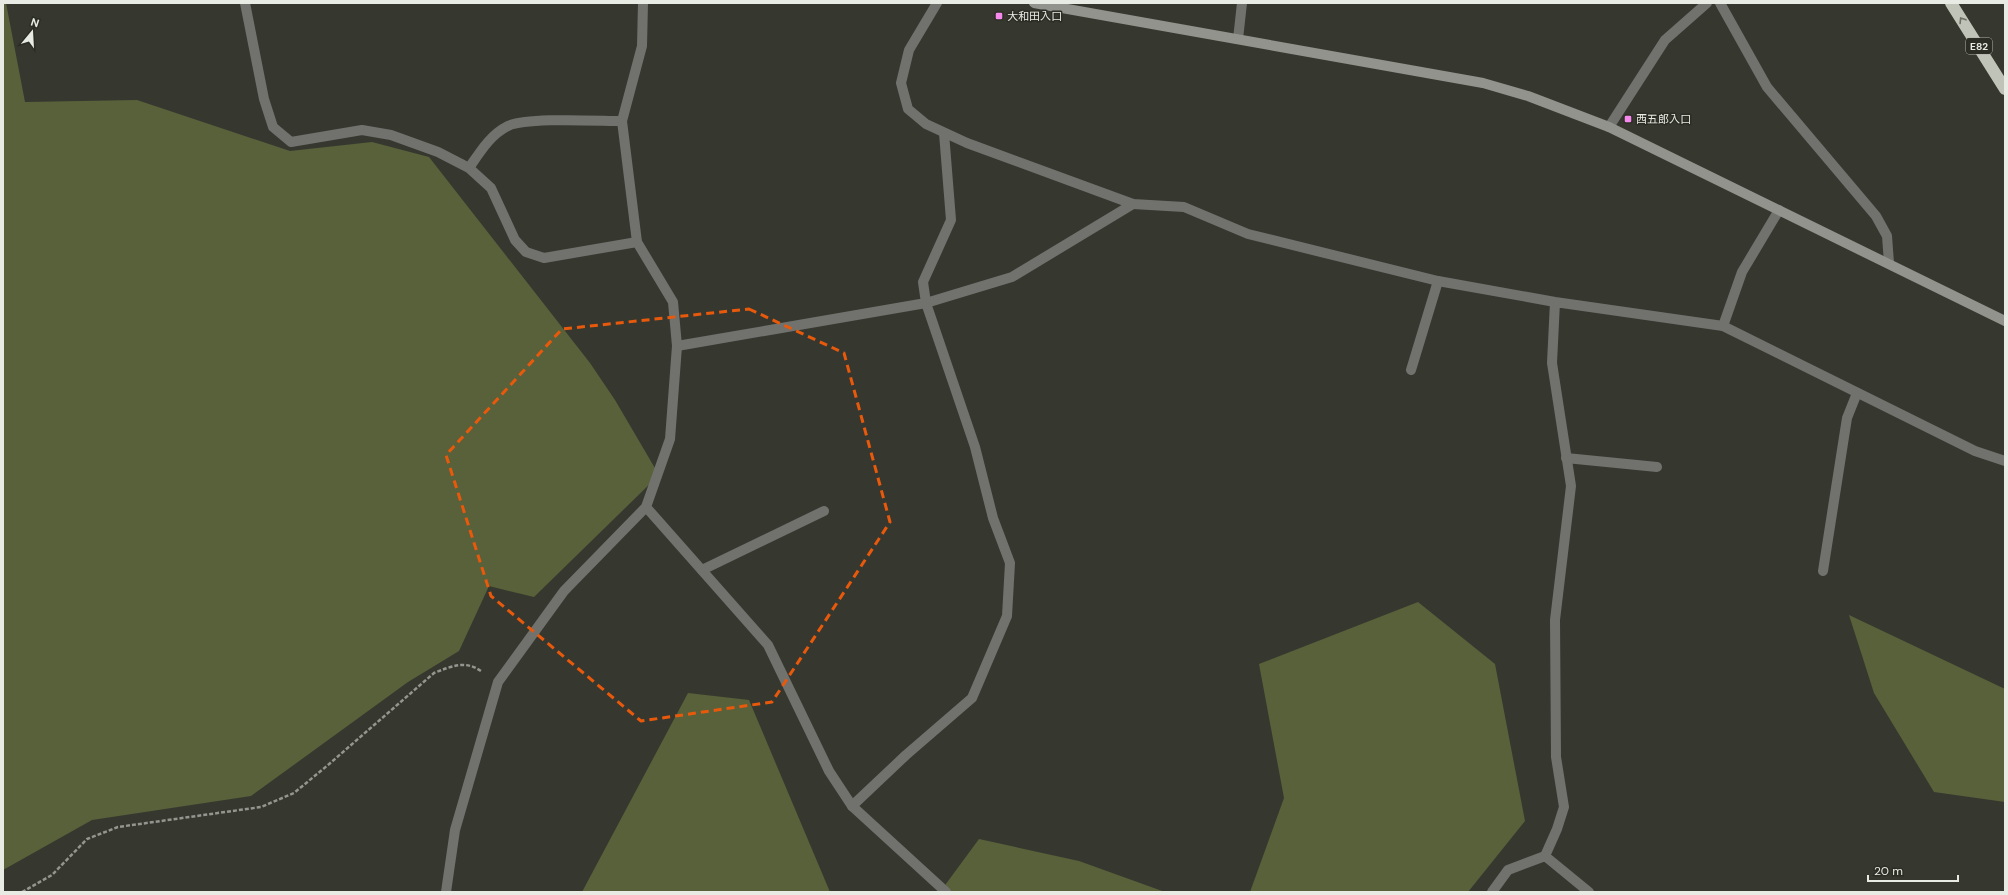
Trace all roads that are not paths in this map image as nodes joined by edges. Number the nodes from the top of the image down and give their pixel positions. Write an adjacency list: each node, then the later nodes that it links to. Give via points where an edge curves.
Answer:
1 (245, 3): 14 (street, via 264,99 273,127 280,134 291,142 369,131 391,135 438,152)
2 (643, 3): 11 (street, via 642,46)
3 (937, 3): 13 (street, via 909,50 902,83 908,109 926,124)
4 (1034, 3): 9 (street)
5 (1242, 3): 9 (street)
6 (1707, 3): 12 (street, via 1666,40)
7 (1720, 3): 18 (street, via 1767,87 1876,216 1887,236)
8 (1952, 3): 10 (highway, E82, one-way to 8)
9 (1238, 39): 12 (street, via 1483,83 1528,96)
10 (2005, 89)
11 (622, 120): 14 (street, via 528,122 509,126 486,142); 17 (street)
12 (1609, 127): 16 (street)
13 (944, 133): 15 (street); 21 (street, via 951,220 923,282)
14 (469, 168): 17 (street, via 491,188 515,240 526,252 544,258)
15 (1133, 204): 19 (street, via 1184,207 1248,234); 21 (street, via 1012,277)
16 (1778, 210): 18 (street); 23 (street, via 1742,272)
17 (637, 242): 24 (street, via 673,302)
18 (1889, 263): 22 (street)
19 (1438, 281): 20 (street); 25 (street)
20 (1555, 302): 23 (street); 27 (street, via 1552,364)
21 (926, 303): 24 (street); 34 (street, via 975,447 993,518 1010,563 1007,616 972,698)
22 (2005, 321)
23 (1723, 326): 26 (street)
24 (677, 346): 30 (street, via 670,439)
25 (1411, 370)
26 (1857, 393): 28 (street, via 1975,451); 33 (street, via 1847,418)
27 (1566, 458): 29 (street); 35 (street, via 1571,486 1555,620 1556,757 1564,807)
28 (2005, 460)
29 (1657, 467)
30 (646, 507): 32 (street); 36 (street, via 564,591 498,682 455,830)
31 (824, 511): 32 (street)
32 (702, 570): 34 (street, via 768,645 829,771)
33 (1823, 571)
34 (852, 806): 37 (street)
35 (1545, 856): 38 (street, via 1508,870); 39 (street)
36 (446, 892)
37 (946, 892)
38 (1492, 892)
39 (1589, 892)

